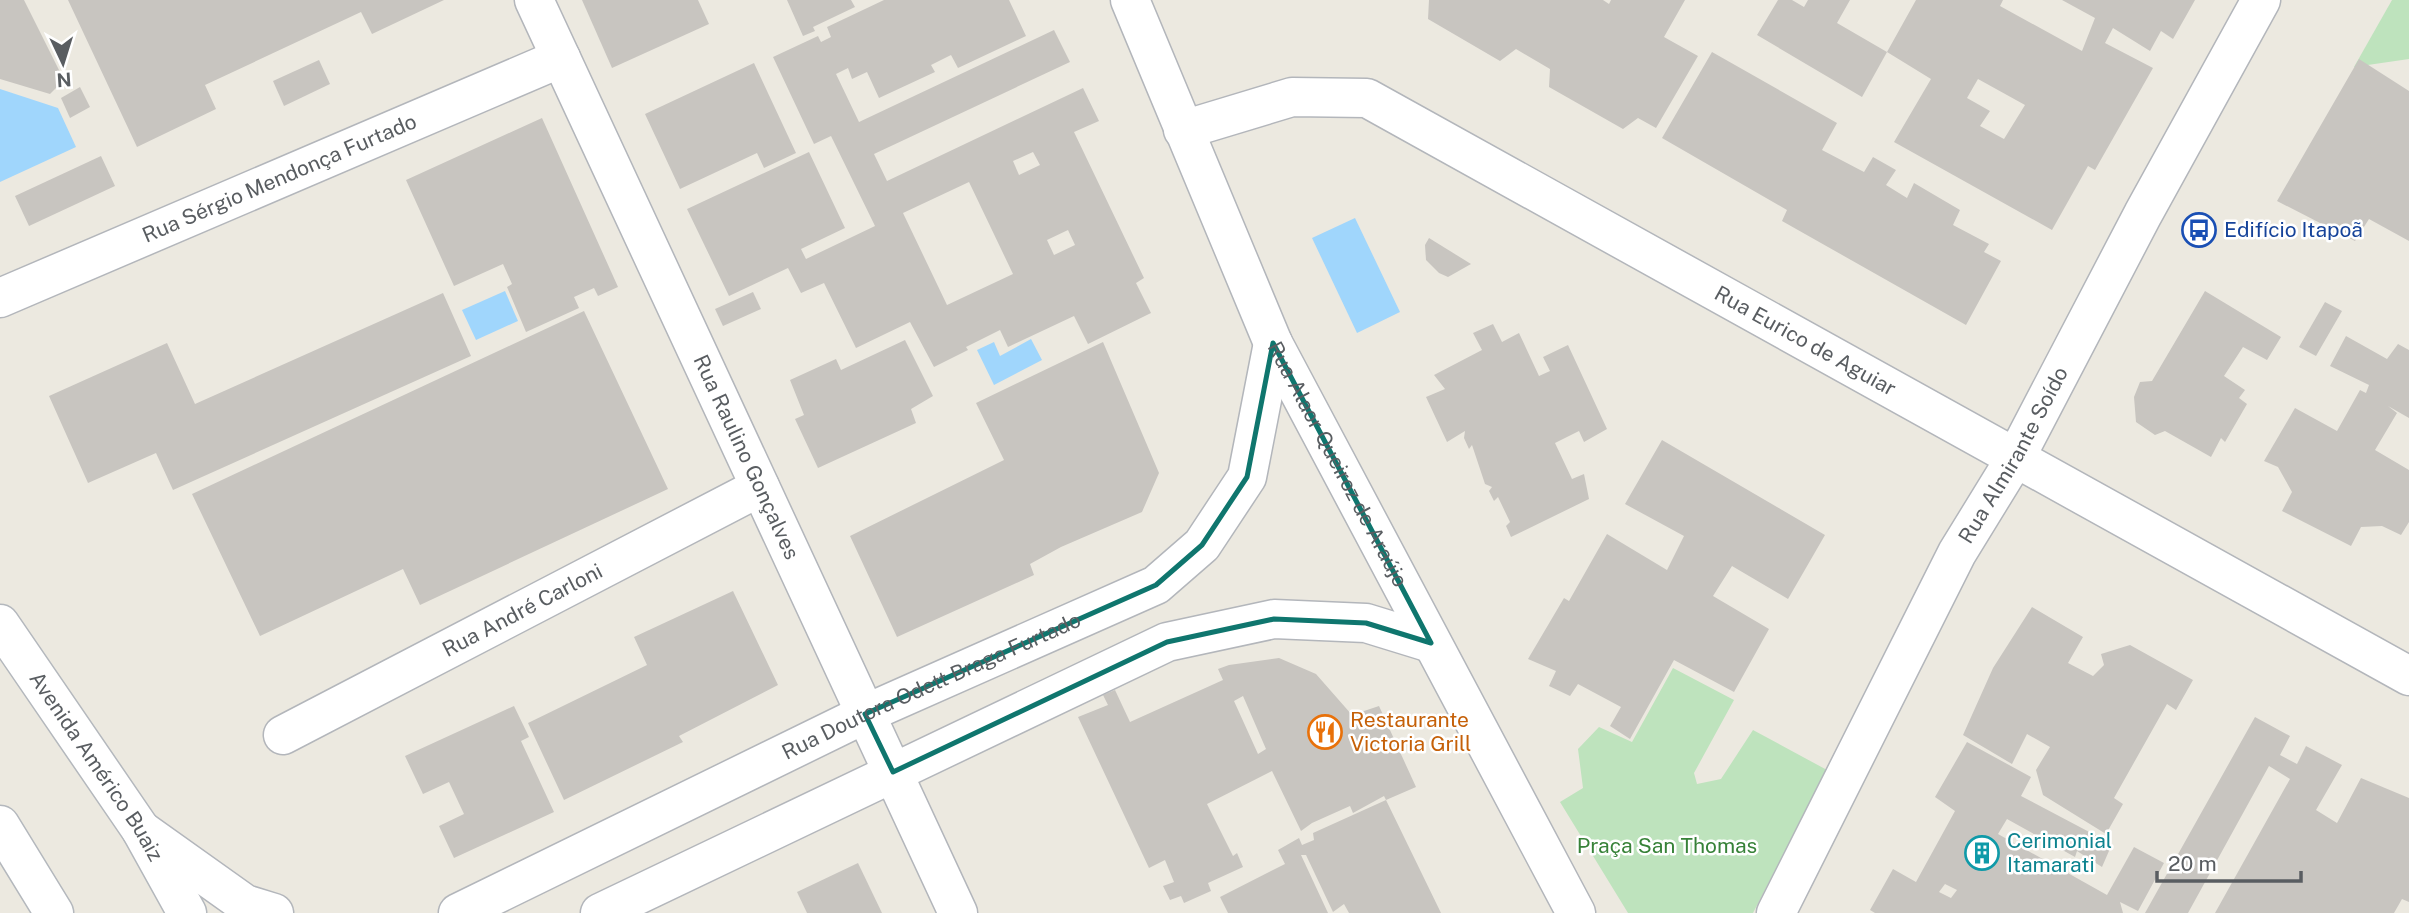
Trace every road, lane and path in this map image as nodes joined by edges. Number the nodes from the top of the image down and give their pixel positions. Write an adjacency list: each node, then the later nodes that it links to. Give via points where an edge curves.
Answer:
1 (534, 0): 4 (street, Rua Raulino Gonçalves)
2 (1129, 0): 5 (street, Rua Alaor Queiroz de Araújo)
3 (2260, 0): 8 (street, Rua Almirante Soído)
4 (561, 58): 6 (street, Rua Sérgio Mendonça Furtado); 9 (street, Rua Raulino Gonçalves)
5 (1183, 130): 7 (street, Rua Alaor Queiroz de Araújo); 8 (street, Rua Eurico de Aguiar, via 1292,97 1367,98)
6 (0, 298)
7 (1273, 342): 11 (street, Rua Alaor Queiroz de Araújo); 13 (street, Rua Doutora Odett Braga Furtado, via 1247,477 1202,545 1156,585)
8 (2016, 457): 12 (street, Rua Eurico de Aguiar); 26 (street, Rua Almirante Soído, via 1957,553)
9 (760, 487): 13 (street, Rua Raulino Gonçalves); 14 (street, Rua André Carloni)
10 (0, 624): 17 (street, Avenida Américo Buaiz)
11 (1431, 643): 15 (street, via 1366,623 1274,619 1167,642); 25 (street, Rua Alaor Queiroz de Araújo)
12 (2409, 676)
13 (865, 714): 15 (street, Rua Raulino Gonçalves); 22 (street, Rua Doutora Odett Braga Furtado)
14 (283, 734)
15 (892, 772): 23 (street); 24 (street, Rua Raulino Gonçalves)
16 (1, 827): 18 (street); 19 (street)
17 (141, 830): 20 (street, Avenida Américo Buaiz); 21 (street, via 244,904)
18 (54, 913)
19 (62, 913)
20 (187, 913)
21 (274, 913)
22 (458, 913)
23 (600, 913)
24 (958, 913)
25 (1576, 913)
26 (1776, 913)

